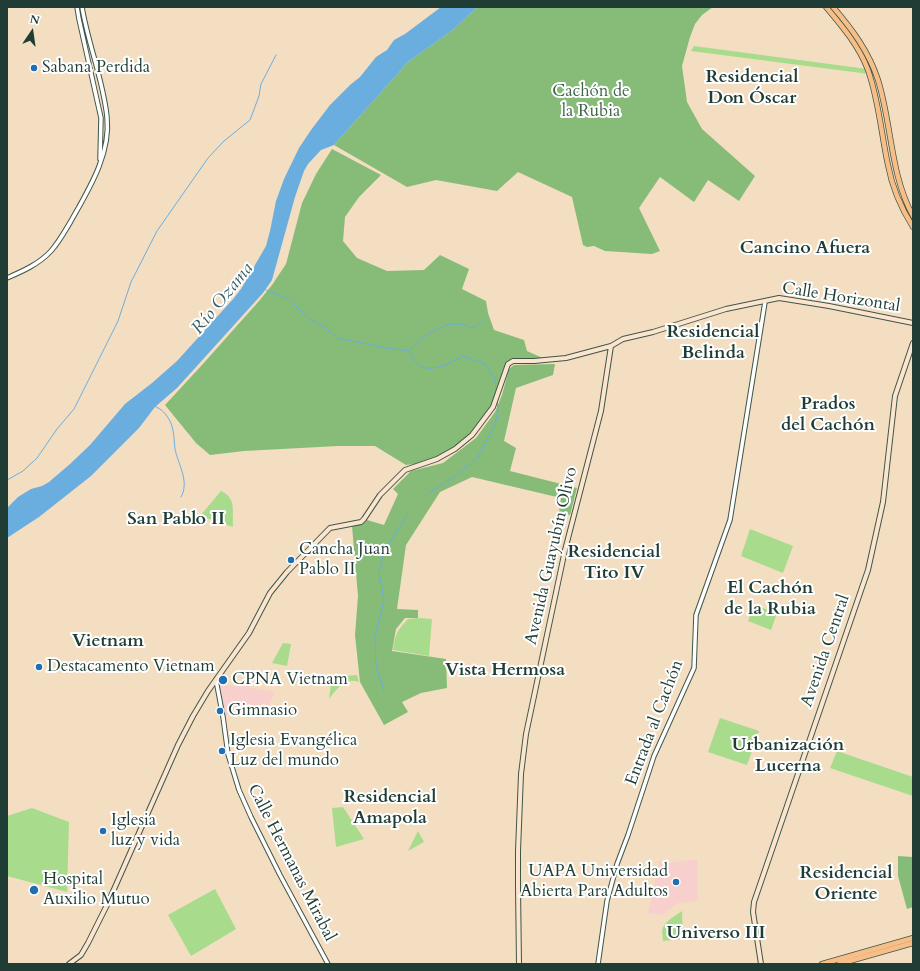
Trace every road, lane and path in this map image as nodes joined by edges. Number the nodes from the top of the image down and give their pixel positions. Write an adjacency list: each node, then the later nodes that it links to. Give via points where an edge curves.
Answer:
1 (77, 7): 5 (street, via 101,118)
2 (82, 7): 5 (street, via 107,117 107,138)
3 (826, 7): 7 (main road, via 850,37 868,69 880,115 890,172 898,198)
4 (833, 7): 6 (main road, via 861,43 875,73 885,111 896,174)
5 (100, 164): 8 (street, via 81,204 51,251 34,265)
6 (913, 216)
7 (913, 227)
8 (7, 278)
9 (765, 302): 10 (main road, Calle Horizontal, via 784,298); 12 (main road, Calle Horizontal, via 726,309 653,332 623,338); 19 (street, Entrada al Cachón, via 730,520 696,615 694,668 654,756 616,864 607,901)
10 (913, 323)
11 (913, 343): 20 (main road, Avenida Central, via 895,396 882,502 868,570 755,898 753,912)
12 (611, 346): 13 (main road, Calle Horizontal, via 558,360 513,361 508,364 493,407 472,435 437,459 405,470 380,495 361,522 332,527 322,536 270,593 249,633); 18 (main road, Avenida Guayubín Olivo, via 601,411 565,550 526,734 521,774)
13 (216, 680): 16 (main road, Calle Horizontal, via 179,743 88,943 81,955); 17 (street, Calle Hermanas Mirabal, via 228,754 239,790 282,880)
14 (913, 938): 21 (main road)
15 (913, 943): 22 (main road)
16 (69, 964)
17 (328, 964)
18 (519, 964)
19 (598, 964)
20 (761, 964)
21 (822, 964)
22 (839, 964)

